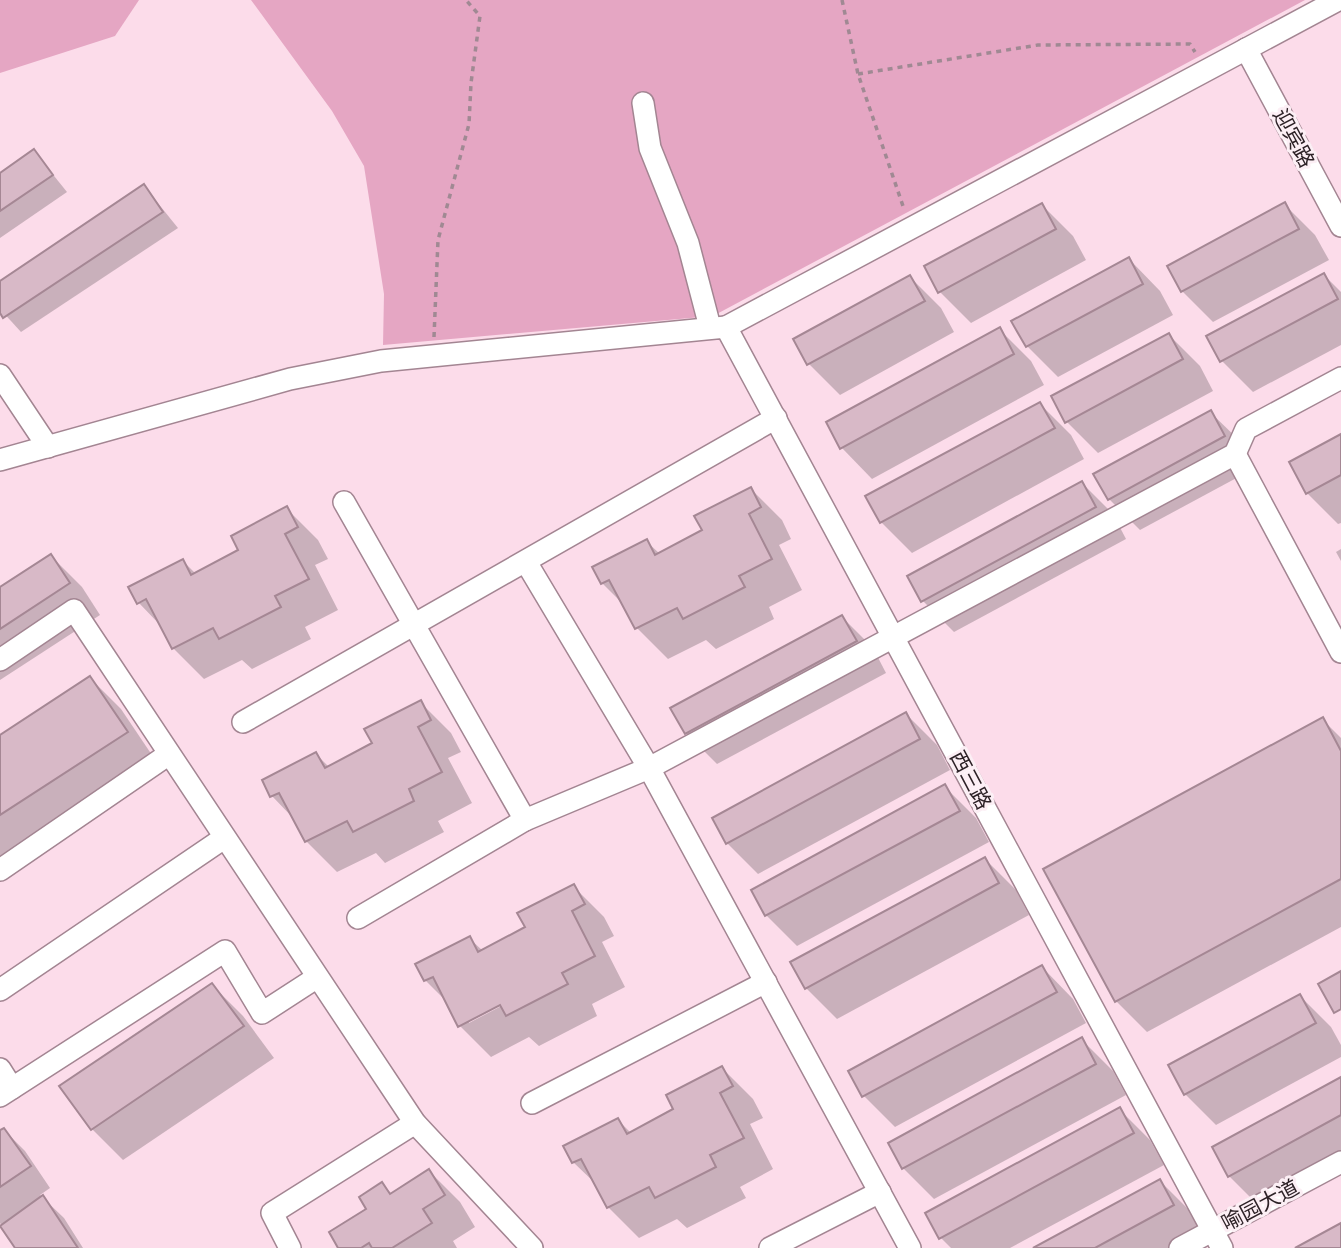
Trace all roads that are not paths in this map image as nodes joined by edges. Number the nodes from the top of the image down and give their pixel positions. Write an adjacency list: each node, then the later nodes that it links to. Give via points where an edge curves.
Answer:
1 (1338, 0): 2 (street)
2 (1246, 49): 4 (street, 迎宾路); 5 (street)
3 (643, 103): 5 (street, 西三路, via 650,148)
4 (1341, 226)
5 (718, 327): 8 (street, 西三路); 9 (street, via 381,361 290,379)
6 (0, 375): 9 (street)
7 (1341, 378): 10 (street, via 1246,429)
8 (776, 418): 13 (street); 15 (street, 西三路)
9 (48, 447): 11 (street)
10 (1235, 454): 15 (street); 16 (street)
11 (0, 460)
12 (344, 502): 14 (street)
13 (526, 562): 14 (street); 20 (street)
14 (415, 624): 18 (street); 21 (street)
15 (895, 636): 20 (street); 34 (street, 西三路)
16 (1341, 652)
17 (0, 660): 19 (street, via 74,610)
18 (243, 722)
19 (169, 754): 22 (street); 23 (street)
20 (649, 768): 21 (street); 26 (street)
21 (524, 820): 24 (street)
22 (224, 838): 25 (street); 27 (street)
23 (0, 870)
24 (358, 918)
25 (316, 978): 29 (street, via 262,1013 225,951); 31 (street)
26 (766, 982): 30 (street); 33 (street)
27 (0, 990)
28 (0, 1069): 29 (street)
29 (6, 1092)
30 (532, 1103)
31 (415, 1123): 35 (street, via 272,1213); 36 (street)
32 (1341, 1162): 34 (street, 喻园大道)
33 (880, 1192): 37 (street); 38 (street)
34 (1217, 1239): 39 (street, 喻园大道)
35 (290, 1248)
36 (532, 1248)
37 (770, 1248)
38 (911, 1248)
39 (1180, 1248)

